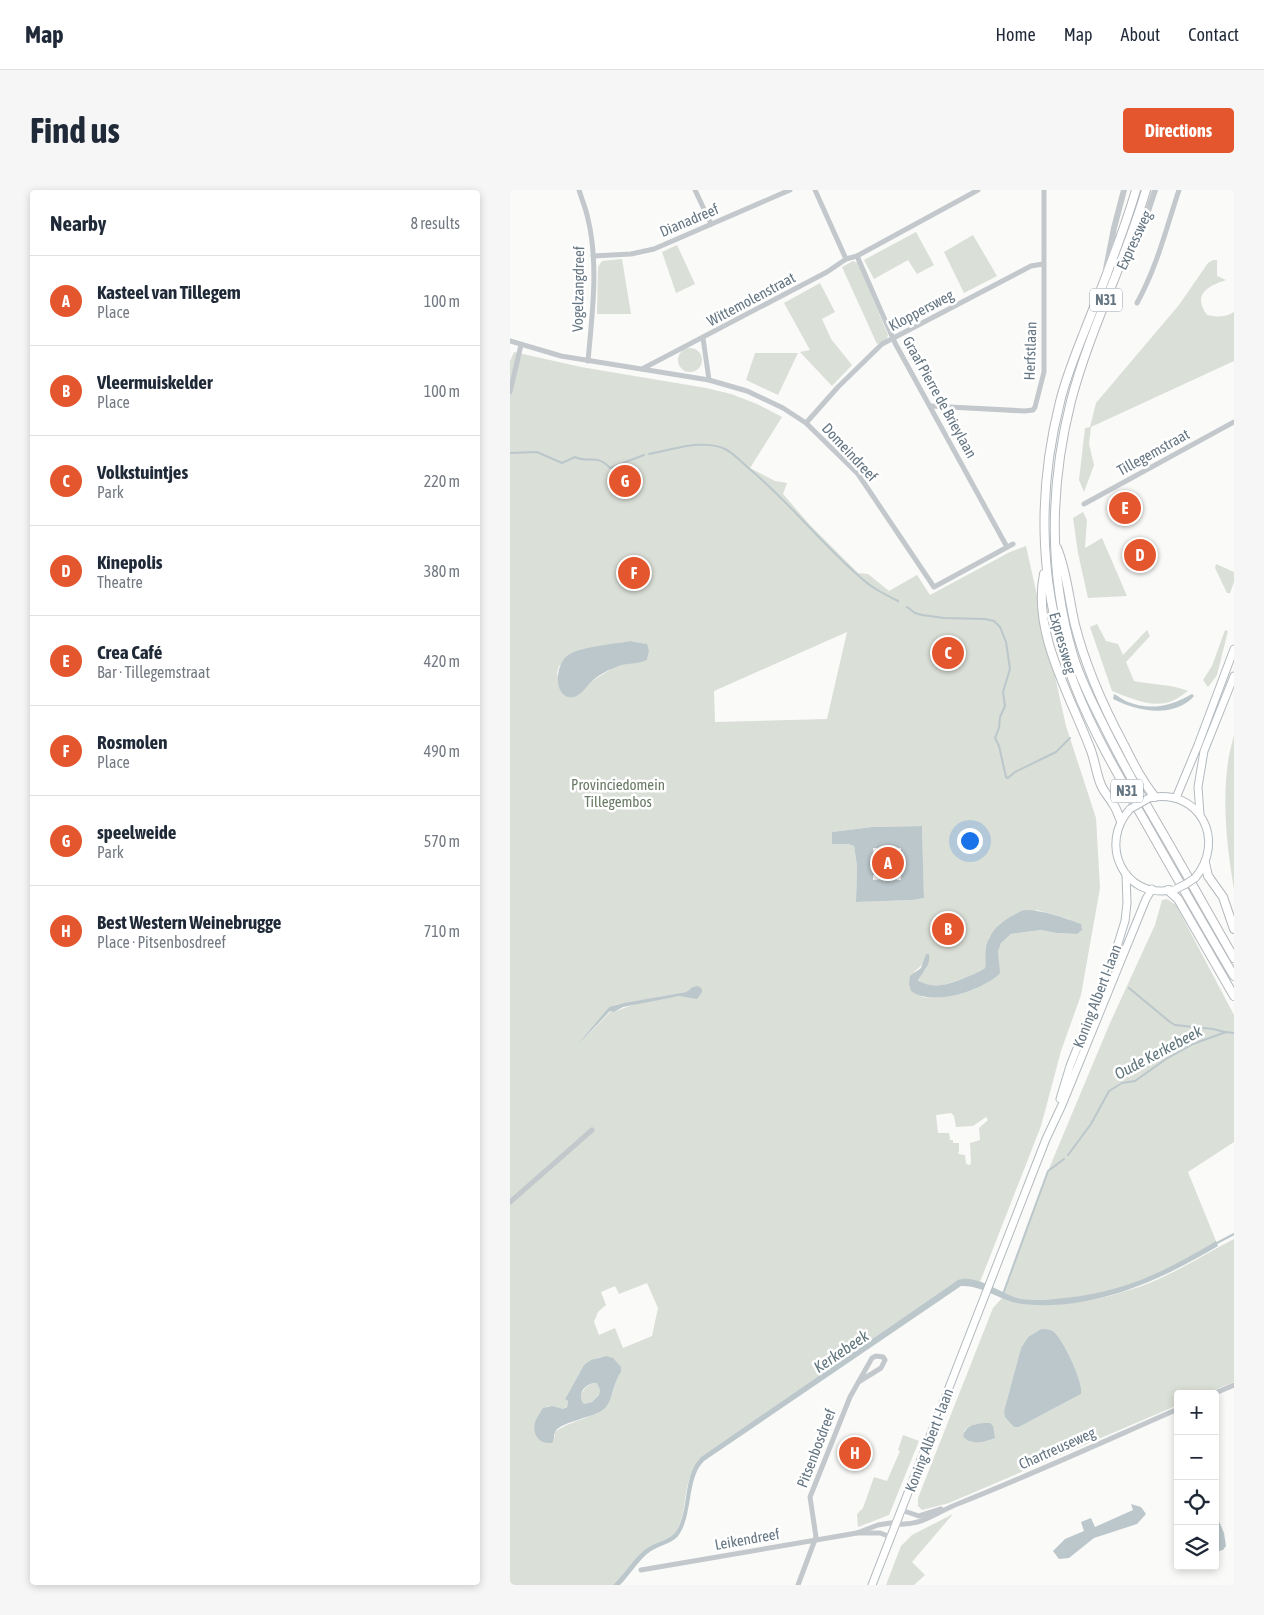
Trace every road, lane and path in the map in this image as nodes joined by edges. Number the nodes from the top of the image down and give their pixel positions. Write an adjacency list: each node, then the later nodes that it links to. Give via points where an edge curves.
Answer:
1 (579, 190): 13 (street, Vogelzangdreef, via 588,220)
2 (695, 190): 12 (street)
3 (790, 190): 12 (street, Dianadreef)
4 (815, 190): 15 (street)
5 (978, 190): 14 (street, Wittemolenstraat)
6 (1044, 190): 16 (street, Herfstlaan)
7 (1124, 190): 17 (street, Expressweg)
8 (1136, 190): 17 (highway, Expressweg / N31)
9 (1146, 190): 18 (highway, Expressweg / N31)
10 (1156, 190): 18 (street, Expressweg)
11 (1179, 190): 19 (street, via 1158,258)
12 (711, 224): 13 (street, Dianadreef, via 649,250)
13 (593, 256): 24 (street, Vogelzangdreef)
14 (857, 256): 15 (street, Wittemolenstraat); 21 (street, Graaf Pierre de Brieylaan)
15 (846, 260): 20 (street, Wittemolenstraat)
16 (1043, 264): 21 (street, Kloppersweg, via 1033,265); 28 (street, Herfstlaan, via 1044,372 1033,410)
17 (1105, 278): 33 (highway, Expressweg / N31, via 1065,385 1052,437 1044,492)
18 (1110, 290): 32 (highway, Expressweg / N31, via 1078,375 1068,413 1058,472)
19 (1137, 303)
20 (703, 338): 25 (street, Wittemolenstraat); 26 (street)
21 (894, 338): 28 (street, Graaf Pierre de Brieylaan); 30 (street, Kloppersweg, via 882,344)
22 (510, 341): 23 (street)
23 (522, 345): 24 (street); 27 (street)
24 (588, 361): 25 (street)
25 (642, 369): 26 (street, Domeindreef)
26 (709, 380): 30 (street, Domeindreef, via 758,396)
27 (510, 392)
28 (930, 406): 34 (street, Graaf Pierre de Brieylaan, via 1010,545)
29 (1234, 422): 31 (street, Tillegemstraat)
30 (806, 423): 34 (street, Domeindreef, via 861,479)
31 (1084, 504)
32 (1055, 541): 37 (highway, N31, via 1092,678); 46 (highway, Expressweg / N31, via 1061,610 1083,683 1120,760)
33 (1046, 567): 40 (highway, N31, via 1041,596 1048,638 1091,749 1102,787); 47 (highway, Expressweg / N31, via 1062,649 1089,718 1113,766)
34 (934, 587)
35 (1234, 649): 38 (main road)
36 (1234, 676): 39 (main road, via 1204,751 1198,787)
37 (1152, 797): 38 (main road); 40 (main road, Koning Albert I-laan, bridge, via 1130,809)
38 (1176, 798): 39 (main road)
39 (1200, 814): 41 (main road, via 1210,843)
40 (1120, 821): 42 (main road, Koning Albert I-laan, via 1115,848)
41 (1206, 863): 43 (main road, bridge, via 1195,878); 45 (highway, via 1208,876 1223,897)
42 (1126, 874): 44 (main road); 49 (main road, Koning Albert I-laan, via 1125,921 1070,1066)
43 (1172, 889): 44 (main road); 48 (highway)
44 (1152, 890): 49 (main road, Koning Albert I-laan)
45 (1234, 929)
46 (1234, 958)
47 (1234, 976)
48 (1234, 996)
49 (1056, 1116): 57 (main road, Koning Albert I-laan)
50 (592, 1130): 51 (street)
51 (510, 1202)
52 (860, 1380): 52 (street, Pitsenbosdreef, via 872,1358 883,1356 881,1368); 61 (street, Pitsenbosdreef, via 810,1497)
53 (1234, 1385): 54 (street)
54 (1219, 1391)
55 (1174, 1411): 56 (street, Chartreuseweg)
56 (946, 1508): 57 (street, Chartreuseweg, via 919,1516); 58 (street, Chartreuseweg, via 917,1523)
57 (901, 1510): 58 (main road, Koning Albert I-laan)
58 (896, 1523): 59 (street, Leikendreef, via 878,1525); 60 (main road, Koning Albert I-laan)
59 (857, 1533): 60 (street, Leikendreef, via 880,1533); 61 (street, Leikendreef)
60 (890, 1537): 64 (main road, Koning Albert I-laan)
61 (815, 1540): 62 (street, Leikendreef); 63 (street, Pitsenbosdreef)
62 (641, 1570)
63 (798, 1585)
64 (872, 1585)

